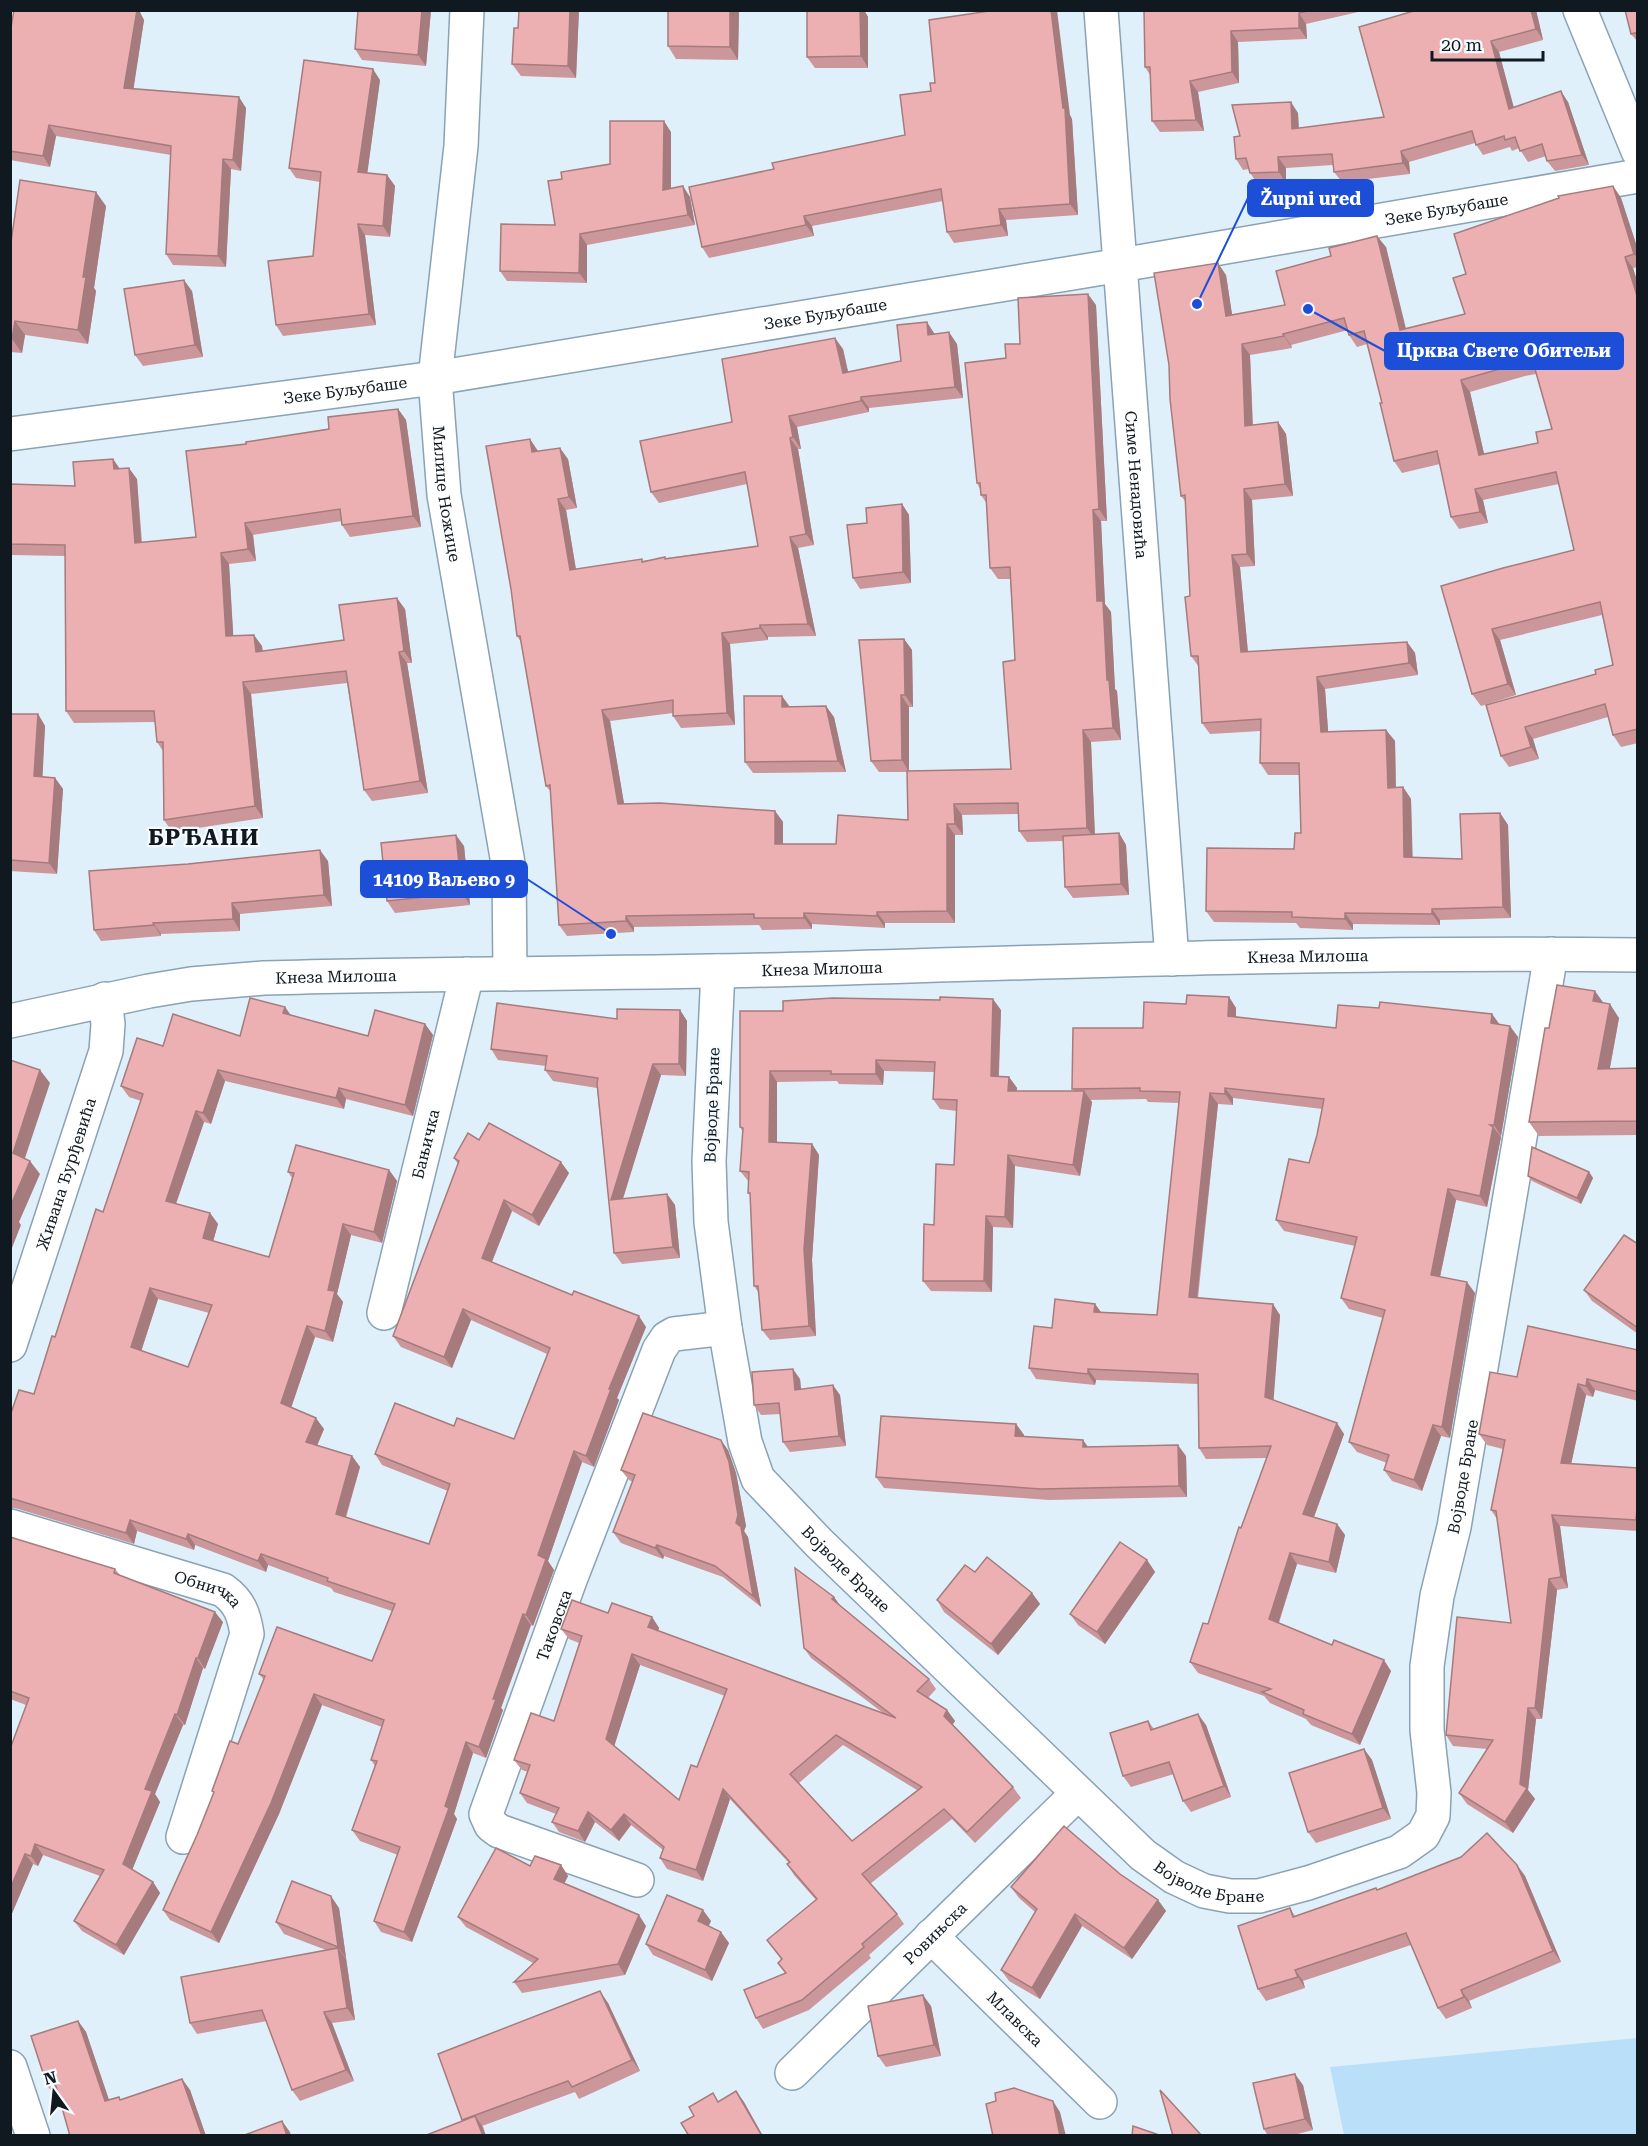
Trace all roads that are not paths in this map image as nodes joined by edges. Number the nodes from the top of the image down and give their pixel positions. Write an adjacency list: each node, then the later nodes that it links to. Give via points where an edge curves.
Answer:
1 (467, 10): 7 (street, Милице Ножице, via 461,146)
2 (1101, 10): 6 (street, Симе Ненадовића)
3 (1580, 10): 4 (street)
4 (1638, 151)
5 (1638, 176): 6 (street, Зеке Буљубаше)
6 (1121, 265): 7 (street, Зеке Буљубаше); 11 (street, Симе Ненадовића)
7 (435, 378): 8 (street, Зеке Буљубаше); 14 (street, Милице Ножице, via 444,495 508,869)
8 (10, 434)
9 (1551, 954): 10 (street, Кнеза Милоша); 11 (street, Кнеза Милоша); 21 (street, Војводе Бране, via 1427,1666 1433,1816 1422,1835 1400,1852 1259,1896 1230,1896 1204,1891 1174,1877 1143,1855)
10 (1638, 955)
11 (1172, 959): 12 (street, Кнеза Милоша)
12 (718, 971): 14 (street, Кнеза Милоша); 18 (street, Војводе Бране, via 709,1161 711,1222)
13 (467, 974): 14 (street, Кнеза Милоша); 15 (street, Кнеза Милоша, via 264,978 191,984); 17 (street, Бањичка)
14 (510, 974)
15 (105, 999): 16 (street, Кнеза Милоша); 19 (street, Живана Ђурђевића, via 106,1051)
16 (10, 1021)
17 (384, 1313)
18 (725, 1328): 21 (street, Војводе Бране, via 745,1442 758,1479); 23 (street, Таковска, via 674,1334 659,1350 570,1580 486,1814 491,1825 500,1831)
19 (10, 1346)
20 (10, 1526): 22 (street, Обничка, via 223,1590 240,1606 247,1634)
21 (1078, 1793): 24 (street, Ровињска)
22 (183, 1837)
23 (637, 1880)
24 (931, 1936): 26 (street, Ровињска); 27 (street, Млавска)
25 (10, 2067): 28 (street)
26 (792, 2073)
27 (1100, 2102)
28 (33, 2136)

